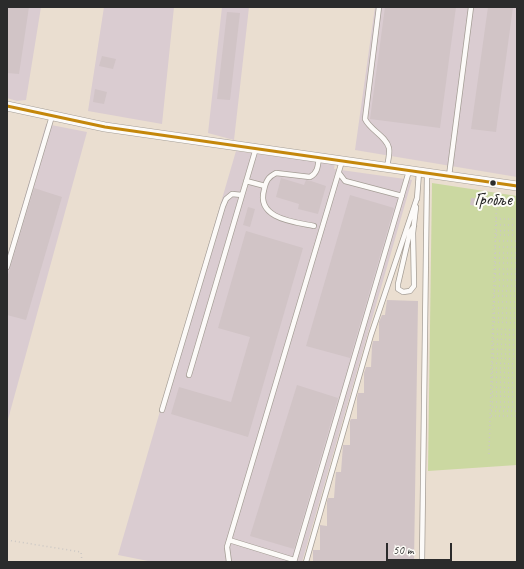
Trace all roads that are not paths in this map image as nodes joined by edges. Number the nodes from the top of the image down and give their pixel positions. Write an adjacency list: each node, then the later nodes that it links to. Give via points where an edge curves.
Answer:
1 (380, 7): 8 (lane, via 365,119 388,145)
2 (471, 7): 12 (lane)
3 (7, 106): 4 (street)
4 (52, 116): 5 (street, via 105,128); 21 (lane)
5 (256, 148): 6 (street); 13 (lane)
6 (319, 157): 7 (street); 14 (lane, via 314,175 310,177 276,173 270,176)
7 (342, 160): 8 (street); 10 (lane)
8 (387, 167): 9 (street)
9 (410, 171): 11 (street); 17 (lane)
10 (339, 173): 17 (lane, via 345,181); 24 (lane)
11 (423, 173): 12 (street); 18 (lane); 28 (lane)
12 (449, 176): 15 (street)
13 (246, 181): 14 (lane); 16 (lane)
14 (265, 186): 19 (lane, via 265,203 275,217)
15 (517, 186)
16 (242, 195): 22 (lane); 23 (lane, via 232,194 223,206)
17 (402, 196): 25 (lane)
18 (417, 198): 20 (lane); 27 (lane, via 370,335)
19 (314, 226)
20 (414, 226): 20 (lane, via 414,286 410,291 403,292 398,289 398,284 410,232)
21 (7, 267)
22 (189, 375)
23 (162, 410)
24 (229, 540): 25 (lane); 26 (lane, via 226,552)
25 (294, 561)
26 (229, 562)
27 (306, 562)
28 (422, 562)

